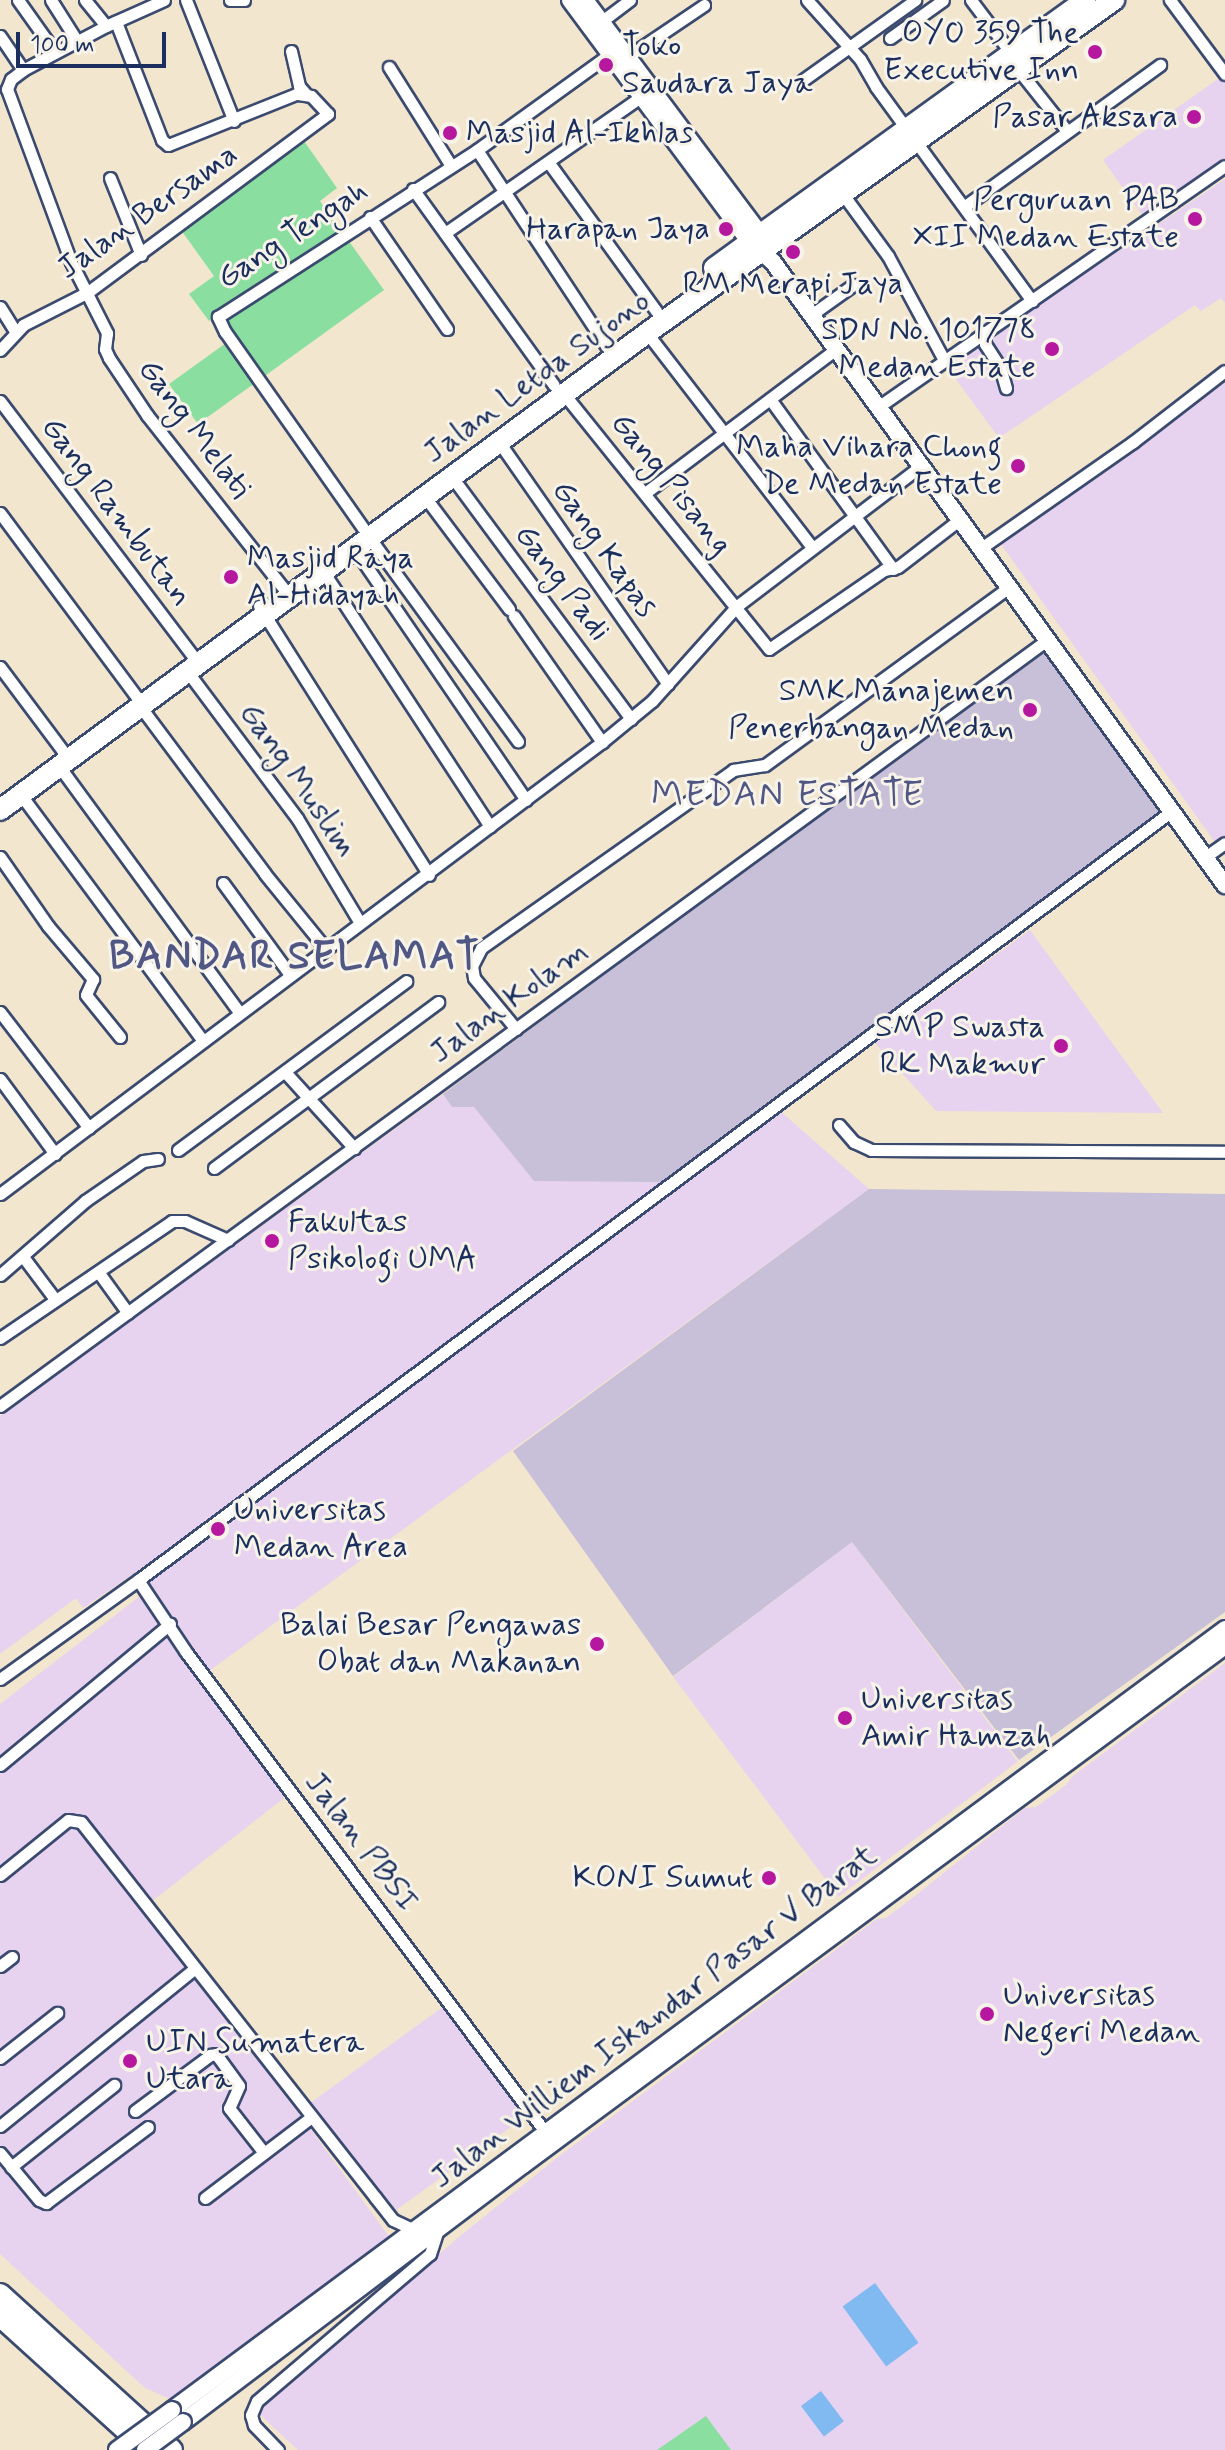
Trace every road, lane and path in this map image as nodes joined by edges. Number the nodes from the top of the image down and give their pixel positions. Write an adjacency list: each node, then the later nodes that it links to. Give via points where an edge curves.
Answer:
1 (18, 0): 26 (street)
2 (51, 0): 23 (street)
3 (85, 0): 19 (street)
4 (164, 0): 19 (street)
5 (186, 0): 37 (street)
6 (230, 0): 7 (street)
7 (244, 0)
8 (570, 0): 20 (street)
9 (585, 0): 20 (street)
10 (630, 0): 20 (street)
11 (807, 0): 24 (street)
12 (915, 0): 24 (street)
13 (943, 0): 22 (street)
14 (971, 0): 29 (street)
15 (1086, 0): 29 (highway, Jalan Letda Sujono)
16 (1114, 0): 29 (highway, Jalan Letda Sujono)
17 (1170, 0): 33 (street)
18 (704, 5): 28 (street)
19 (111, 24): 23 (street); 37 (street, via 164,143 171,145)
20 (596, 25): 27 (street); 28 (street)
21 (0, 36): 32 (street)
22 (890, 38)
23 (77, 41): 26 (street)
24 (850, 47): 34 (street); 39 (street)
25 (291, 51): 35 (street)
26 (55, 52): 32 (street)
27 (610, 54): 36 (street); 40 (street, Gang Tengah)
28 (627, 57): 51 (street)
29 (1014, 60): 38 (street); 39 (highway, Jalan Letda Sujono)
30 (1160, 65): 38 (street)
31 (389, 67): 42 (street)
32 (23, 70): 54 (street, Gang Melati, via 7,85 9,98)
33 (1225, 74)
34 (803, 80)
35 (306, 94): 37 (street, via 279,99); 52 (street, Jalan Bersama, via 328,114)
36 (641, 97): 41 (street); 51 (street)
37 (234, 121)
38 (1067, 131): 48 (street)
39 (912, 133): 47 (highway, Jalan Letda Sujono); 48 (street); 51 (highway, Jalan Letda Sujono)
40 (477, 150): 42 (street, Gang Tengah); 46 (street)
41 (549, 163): 46 (street); 57 (street)
42 (451, 166): 45 (street, Gang Tengah)
43 (1225, 166): 55 (street)
44 (110, 178): 52 (street)
45 (413, 189): 49 (street, Gang Tengah); 50 (street, Gang Pisang)
46 (507, 193): 50 (street); 63 (street)
47 (842, 193): 51 (highway, Jalan Letda Sujono); 66 (street, via 888,256)
48 (965, 206): 55 (street)
49 (370, 217): 59 (street); 82 (street, Gang Tengah, via 218,318)
50 (445, 233): 69 (street, Gang Pisang)
51 (762, 247): 57 (highway, Jalan Letda Sujono); 58 (street); 62 (highway, Jalan Letda Sujono)
52 (141, 255): 54 (street, Jalan Bersama)
53 (853, 285): 58 (street)
54 (86, 293): 60 (street, Jalan Bersama); 88 (street, Gang Melati, via 107,333 109,358 147,415)
55 (1032, 301): 61 (street)
56 (0, 307): 60 (street)
57 (656, 311): 63 (highway, Jalan Letda Sujono)
58 (811, 315): 64 (street)
59 (447, 329)
60 (15, 331): 65 (street, Jalan Bersama)
61 (984, 332): 66 (street); 68 (street)
62 (647, 333): 69 (highway, Jalan Letda Sujono); 73 (street)
63 (607, 347): 69 (highway, Jalan Letda Sujono)
64 (836, 349): 70 (street); 72 (street)
65 (0, 350)
66 (944, 360): 72 (street)
67 (1225, 371): 84 (street)
68 (1006, 388)
69 (559, 390): 74 (highway, Jalan Letda Sujono); 77 (street, Gang Pisang); 82 (highway, Jalan Letda Sujono)
70 (770, 399): 73 (street); 80 (street)
71 (0, 401): 92 (street, Gang Rambutan)
72 (878, 407): 75 (street)
73 (725, 434): 77 (street); 83 (street)
74 (499, 442): 76 (highway, Jalan Letda Sujono); 94 (street, Gang Kapas)
75 (921, 466): 80 (street); 81 (street)
76 (452, 477): 78 (highway, Jalan Letda Sujono); 96 (street, Gang Padi)
77 (645, 493): 89 (street, Gang Pisang)
78 (425, 497): 82 (highway, Jalan Letda Sujono); 98 (street)
79 (0, 513): 95 (street)
80 (855, 515): 83 (street); 86 (street)
81 (960, 519): 84 (street); 86 (street)
82 (362, 538): 85 (highway, Jalan Letda Sujono); 97 (street); 101 (street)
83 (812, 547): 89 (street)
84 (981, 548): 87 (street)
85 (321, 567): 88 (highway, Jalan Letda Sujono); 90 (highway, Jalan Letda Sujono); 104 (street)
86 (893, 569): 89 (street, Gang Pisang, via 884,570 771,649)
87 (1009, 587): 91 (street); 118 (street, via 765,765 733,770 481,948 472,973)
88 (283, 588): 90 (highway, Jalan Letda Sujono)
89 (737, 606): 94 (street)
90 (262, 610): 92 (highway, Jalan Letda Sujono); 108 (street)
91 (1047, 640): 103 (street); 118 (street, Jalan Kolam)
92 (189, 663): 95 (highway, Jalan Letda Sujono); 111 (street, Gang Muslim, via 297,818)
93 (0, 667): 99 (street)
94 (668, 684): 96 (street)
95 (138, 701): 99 (highway, Jalan Letda Sujono); 112 (street)
96 (631, 719): 98 (street)
97 (518, 741)
98 (602, 742): 101 (street)
99 (61, 758): 100 (highway, Jalan Letda Sujono); 117 (street)
100 (10, 795): 102 (highway, Jalan Letda Sujono); 120 (street)
101 (526, 800): 104 (street)
102 (0, 810)
103 (1172, 811): 107 (street); 141 (street)
104 (490, 826): 108 (street)
105 (1225, 843): 107 (street)
106 (0, 857): 119 (street, via 93,979 86,995)
107 (1205, 857): 109 (street)
108 (429, 875): 111 (street)
109 (1223, 877)
110 (223, 883): 113 (street)
111 (360, 923): 112 (street)
112 (326, 949): 113 (street)
113 (290, 975): 117 (street)
114 (406, 981): 121 (street)
115 (438, 1002): 123 (street)
116 (0, 1012): 125 (street)
117 (240, 1013): 120 (street)
118 (516, 1029): 126 (street, Jalan Kolam)
119 (120, 1037)
120 (203, 1041): 125 (street)
121 (285, 1072): 123 (street); 127 (street)
122 (0, 1079): 129 (street)
123 (307, 1098): 126 (street); 131 (street)
124 (839, 1125): 128 (street, via 854,1142 871,1150)
125 (89, 1128): 129 (street)
126 (354, 1148): 133 (street, Jalan Kolam)
127 (178, 1150)
128 (1225, 1152)
129 (55, 1154): 132 (street)
130 (158, 1159): 134 (street, via 143,1161 85,1201)
131 (214, 1168)
132 (0, 1194)
133 (228, 1240): 135 (street, via 185,1221 172,1221); 138 (street, Jalan Kolam)
134 (24, 1258): 136 (street); 137 (street)
135 (99, 1273): 137 (street); 138 (street)
136 (0, 1275)
137 (54, 1298): 139 (street)
138 (128, 1313): 140 (street, Jalan Kolam)
139 (0, 1338)
140 (0, 1406)
141 (138, 1580): 142 (street, Jalan PBSI); 146 (street)
142 (170, 1624): 147 (street); 160 (street, Jalan PBSI)
143 (1225, 1629): 145 (street, Jalan Williem Iskandar Pasar V Barat)
144 (1225, 1646): 145 (street, Jalan Williem Iskandar Pasar V Barat)
145 (1173, 1676): 153 (street, Jalan Williem Iskandar Pasar V Barat)
146 (0, 1679)
147 (0, 1765)
148 (0, 1875): 151 (street, via 68,1820 78,1819)
149 (12, 1957): 150 (street)
150 (0, 1966)
151 (194, 1969): 157 (street); 158 (street)
152 (57, 2013): 154 (street)
153 (676, 2044): 160 (street, Jalan Williem Iskandar Pasar V Barat); 165 (street, Jalan Williem Iskandar Pasar V Barat)
154 (0, 2058)
155 (114, 2085): 163 (street)
156 (135, 2111): 162 (street, via 216,2054 239,2086 229,2108)
157 (310, 2118): 162 (street); 166 (street, via 393,2220)
158 (0, 2126)
159 (148, 2127): 163 (street, via 46,2203)
160 (546, 2133): 166 (street, Jalan Williem Iskandar Pasar V Barat)
161 (0, 2153): 163 (street)
162 (264, 2153): 164 (street)
163 (11, 2167)
164 (205, 2198)
165 (438, 2229): 169 (street, Jalan Williem Iskandar Pasar V Barat); 173 (street, via 430,2254 257,2401 251,2415 254,2425)
166 (414, 2230): 169 (street, Jalan Williem Iskandar Pasar V Barat)
167 (0, 2294): 172 (highway)
168 (0, 2316): 171 (highway)
169 (177, 2416): 170 (street, Jalan Williem Iskandar Pasar V Barat, bridge); 171 (street, Jalan Williem Iskandar Pasar V Barat, bridge)
170 (117, 2450)
171 (147, 2450)
172 (172, 2450)
173 (278, 2450)

